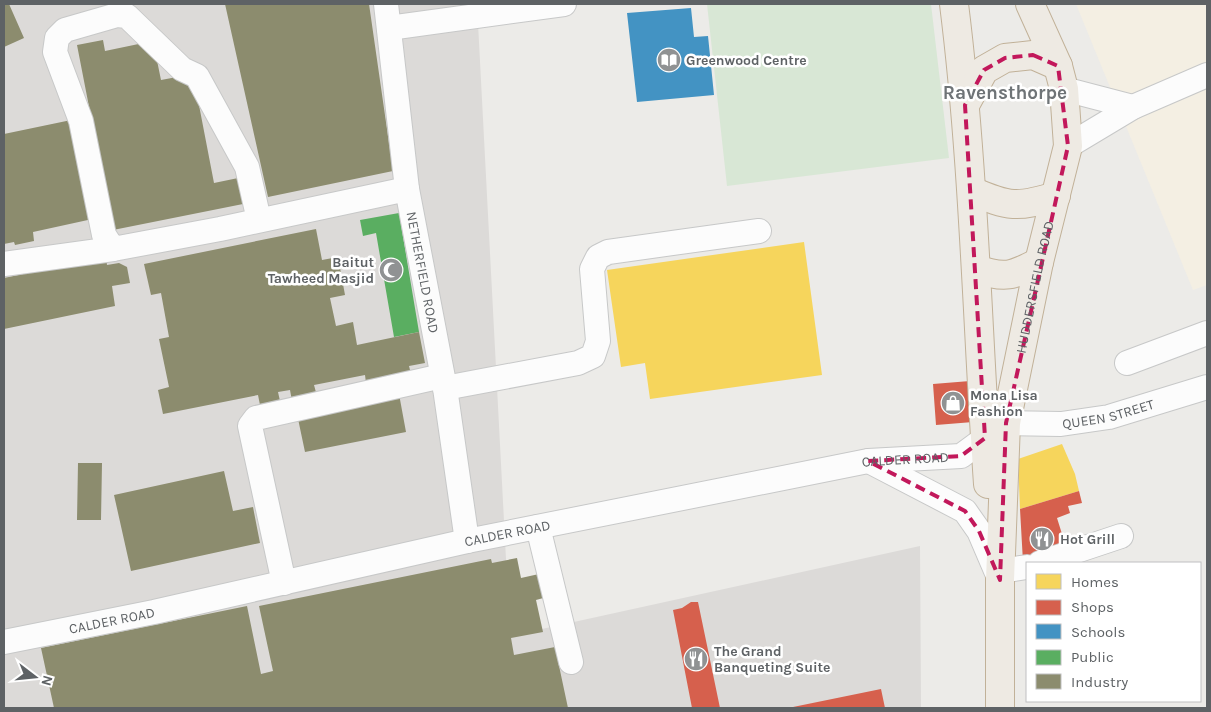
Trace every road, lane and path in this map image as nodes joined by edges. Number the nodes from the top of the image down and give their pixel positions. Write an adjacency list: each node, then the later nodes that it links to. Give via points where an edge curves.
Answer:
1 (386, 4): 6 (street, NETHERFIELD ROAD)
2 (564, 4): 6 (street)
3 (954, 4): 7 (highway, HUDDERSFIELD ROAD)
4 (964, 4): 7 (street)
5 (1030, 4): 9 (highway, HUDDERSFIELD ROAD)
6 (389, 28): 13 (street, NETHERFIELD ROAD)
7 (958, 36): 10 (highway, HUDDERSFIELD ROAD)
8 (1207, 75): 11 (street)
9 (1061, 77): 10 (highway, via 1033,55 1005,58 984,70); 11 (street); 12 (highway, HUDDERSFIELD ROAD)
10 (965, 105): 14 (highway, HUDDERSFIELD ROAD)
11 (1133, 107): 12 (street)
12 (1068, 146): 15 (highway, HUDDERSFIELD ROAD)
13 (407, 189): 16 (street); 24 (street, NETHERFIELD ROAD)
14 (972, 191): 15 (highway, via 1001,204 1026,206); 21 (highway, HUDDERSFIELD ROAD)
15 (1056, 196): 19 (highway, HUDDERSFIELD ROAD)
16 (259, 220): 18 (street); 18 (street, via 247,167 197,76 182,69 127,16 117,15 65,30 57,38 55,52 81,121 104,234)
17 (759, 231): 24 (street, via 598,256 592,269 598,341 593,356 578,363)
18 (113, 250): 20 (street)
19 (1039, 262): 21 (highway, via 1015,275 994,275); 26 (highway, HUDDERSFIELD ROAD)
20 (4, 264)
21 (976, 269): 26 (highway, HUDDERSFIELD ROAD)
22 (1207, 333): 23 (street)
23 (1127, 363)
24 (443, 382): 30 (street, NETHERFIELD ROAD); 34 (street, via 256,418 250,426)
25 (1207, 387): 26 (street, QUEEN STREET, via 1109,418)
26 (995, 431): 27 (street, CALDER ROAD, via 961,456); 33 (highway, HUDDERSFIELD ROAD, via 992,530)
27 (868, 461): 28 (street, CALDER ROAD); 33 (street, via 965,511 979,531)
28 (538, 527): 30 (street, CALDER ROAD); 36 (street)
29 (1121, 536): 31 (street)
30 (467, 541): 34 (street, CALDER ROAD)
31 (1043, 562)
32 (1026, 567): 33 (street)
33 (1000, 576): 37 (highway, HUDDERSFIELD ROAD)
34 (284, 582): 35 (street, CALDER ROAD)
35 (4, 642)
36 (572, 662)
37 (1000, 708)

